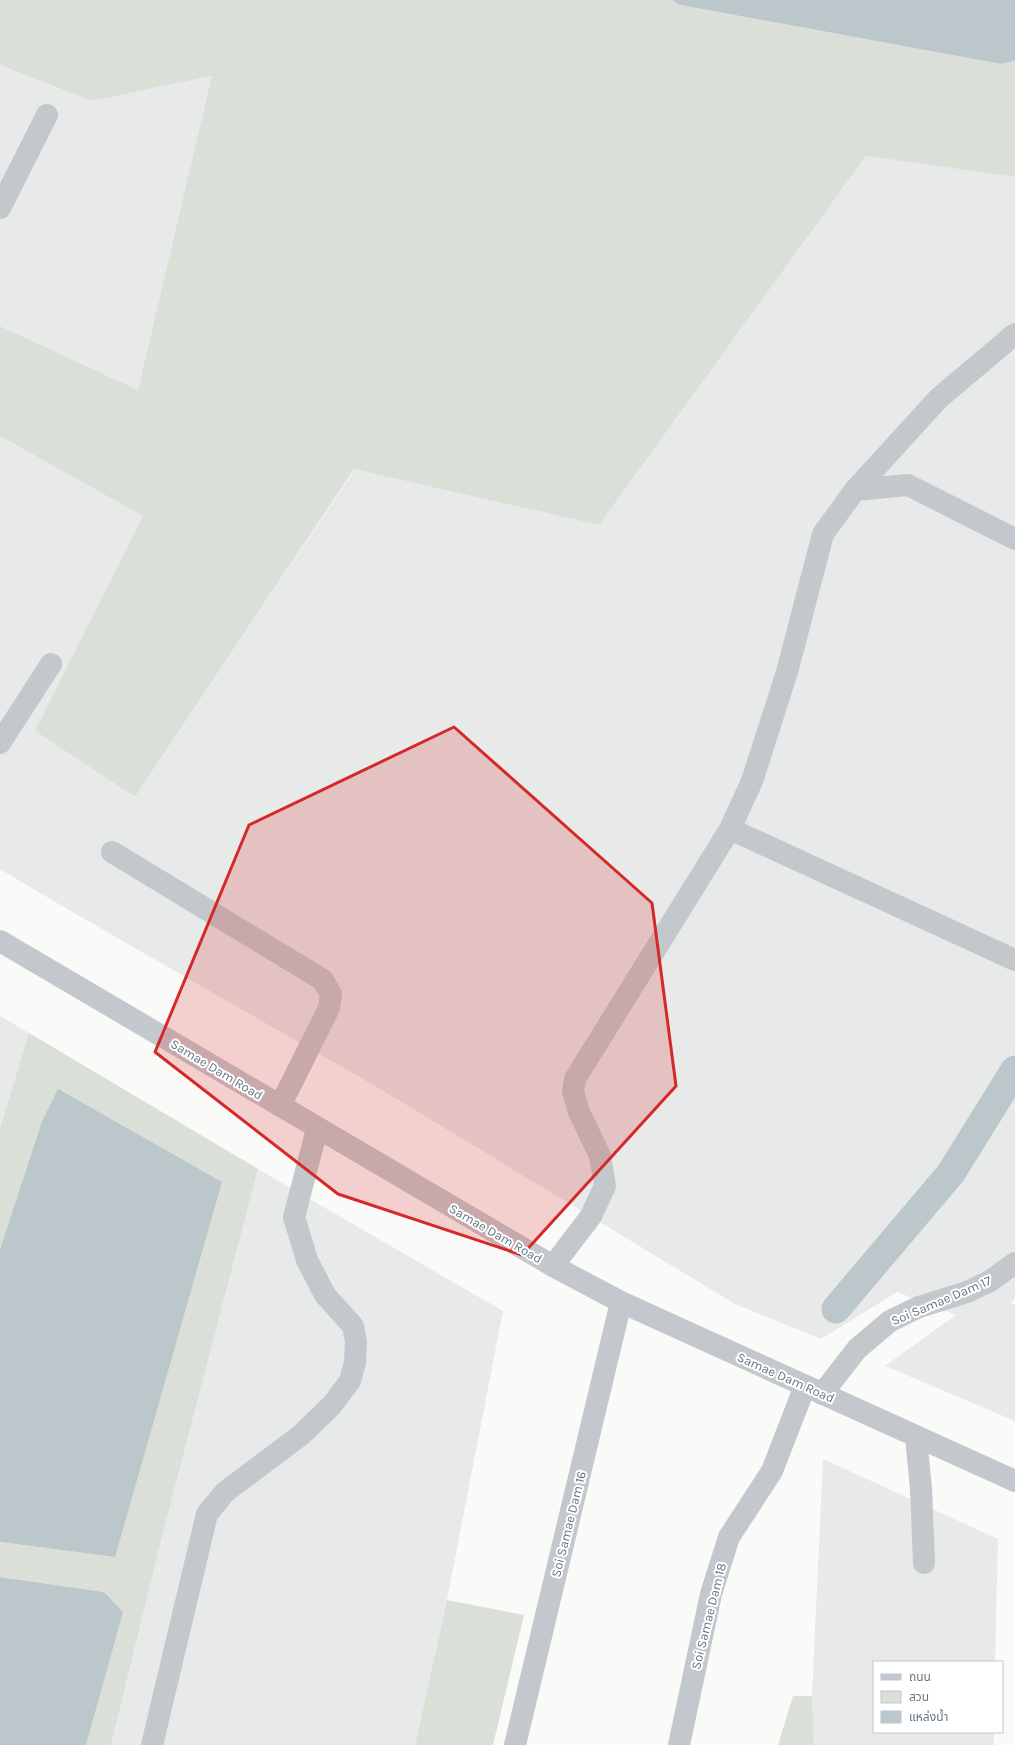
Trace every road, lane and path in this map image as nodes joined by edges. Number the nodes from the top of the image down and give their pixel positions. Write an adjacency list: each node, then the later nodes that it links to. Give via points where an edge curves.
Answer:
1 (47, 115): 2 (street)
2 (0, 208)
3 (1015, 334): 4 (street, via 939,398)
4 (855, 490): 5 (street, via 908,485); 8 (street, via 823,534 787,672 752,781)
5 (1015, 538)
6 (51, 664): 7 (street)
7 (0, 743)
8 (730, 829): 11 (street); 15 (street, via 575,1079 573,1091 579,1112 600,1156 605,1186 591,1216)
9 (112, 852): 12 (street, via 323,980 331,994 329,1008)
10 (0, 941): 12 (street, Samae Dam Road)
11 (1015, 960)
12 (280, 1106): 13 (street, Samae Dam Road)
13 (317, 1129): 15 (street, Samae Dam Road); 21 (street, via 294,1217 307,1260 325,1295 353,1326 356,1342 355,1362 350,1381 332,1405 301,1435 225,1492 207,1514)
14 (1015, 1263): 17 (street, Soi Samae Dam 17, via 990,1281 967,1292 920,1307 890,1321)
15 (553, 1266): 16 (street, Samae Dam Road)
16 (621, 1302): 17 (street, Samae Dam Road); 22 (street, Soi Samae Dam 16)
17 (814, 1390): 18 (street, Samae Dam Road); 23 (street, Soi Samae Dam 18, via 772,1471 729,1537 711,1594)
18 (916, 1437): 19 (street, Samae Dam Road); 20 (street)
19 (1015, 1481)
20 (924, 1562)
21 (152, 1745)
22 (514, 1745)
23 (679, 1745)

